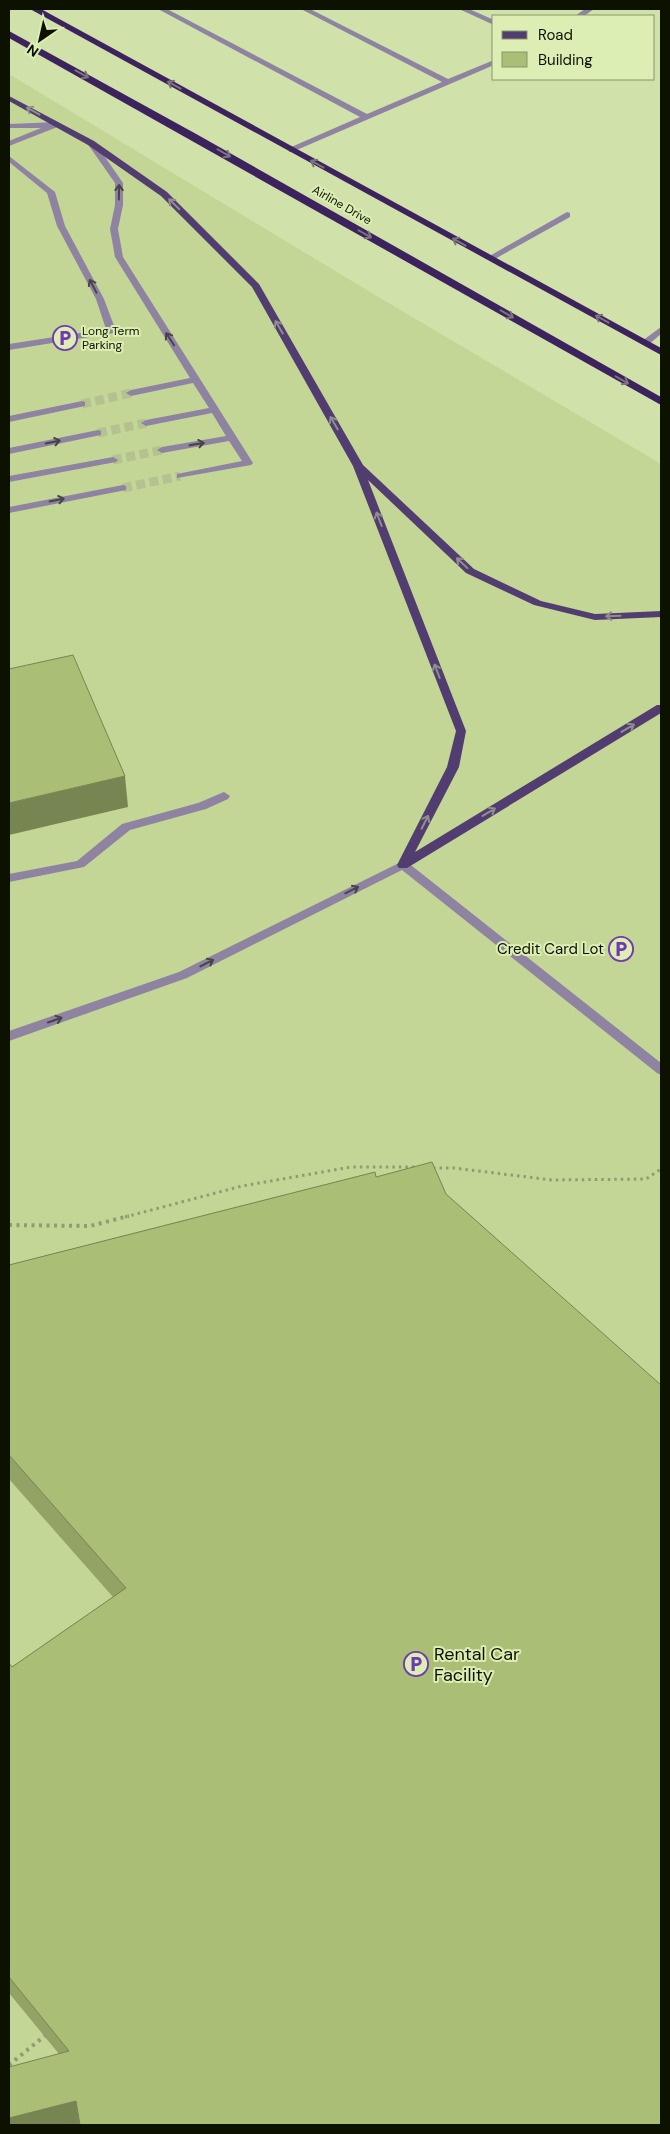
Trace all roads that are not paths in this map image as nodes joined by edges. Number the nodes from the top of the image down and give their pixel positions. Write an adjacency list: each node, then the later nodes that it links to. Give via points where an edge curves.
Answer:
1 (35, 9): 15 (highway, Airline Drive, one-way to 1)
2 (162, 9): 10 (lane)
3 (305, 9): 8 (lane)
4 (463, 9): 5 (lane)
5 (492, 22)
6 (9, 34): 25 (highway, Airline Drive, one-way to 25)
7 (492, 63): 8 (lane)
8 (448, 82): 10 (lane)
9 (9, 98): 11 (main road, one-way to 9)
10 (366, 117): 15 (lane)
11 (57, 124): 12 (lane); 13 (lane); 14 (main road)
12 (9, 126)
13 (9, 144)
14 (91, 144): 23 (lane, one-way to 14, via 119,257 114,229 119,183); 35 (main road, one-way to 14, via 256,286 164,194)
15 (292, 150): 18 (highway, Airline Drive, one-way to 15)
16 (9, 158): 21 (lane, one-way to 16, via 111,331 100,299 61,226 50,192)
17 (567, 215): 18 (lane)
18 (490, 258): 20 (highway, Airline Drive, one-way to 18)
19 (661, 330): 20 (lane)
20 (645, 343): 22 (highway, Airline Drive)
21 (9, 347)
22 (661, 352)
23 (196, 380): 24 (lane); 27 (lane)
24 (131, 394)
25 (661, 402)
26 (82, 404): 28 (lane)
27 (214, 410): 29 (lane); 31 (lane)
28 (9, 419)
29 (146, 423)
30 (98, 433): 33 (lane, one-way to 30)
31 (231, 438): 32 (lane, one-way to 31); 36 (lane, via 248,463)
32 (162, 450)
33 (9, 451)
34 (113, 460): 37 (lane)
35 (358, 466): 40 (main road, one-way to 35, via 595,617 538,603 470,571); 43 (main road, one-way to 35, via 453,767 461,732)
36 (180, 476)
37 (9, 479)
38 (123, 488): 39 (lane, one-way to 38)
39 (9, 510)
40 (661, 614)
41 (661, 708): 43 (main road, one-way to 41)
42 (224, 796): 44 (lane, via 202,806 126,827 80,864)
43 (403, 865): 45 (lane, one-way to 43, via 183,975); 46 (lane)
44 (9, 878)
45 (9, 1036)
46 (661, 1070)

